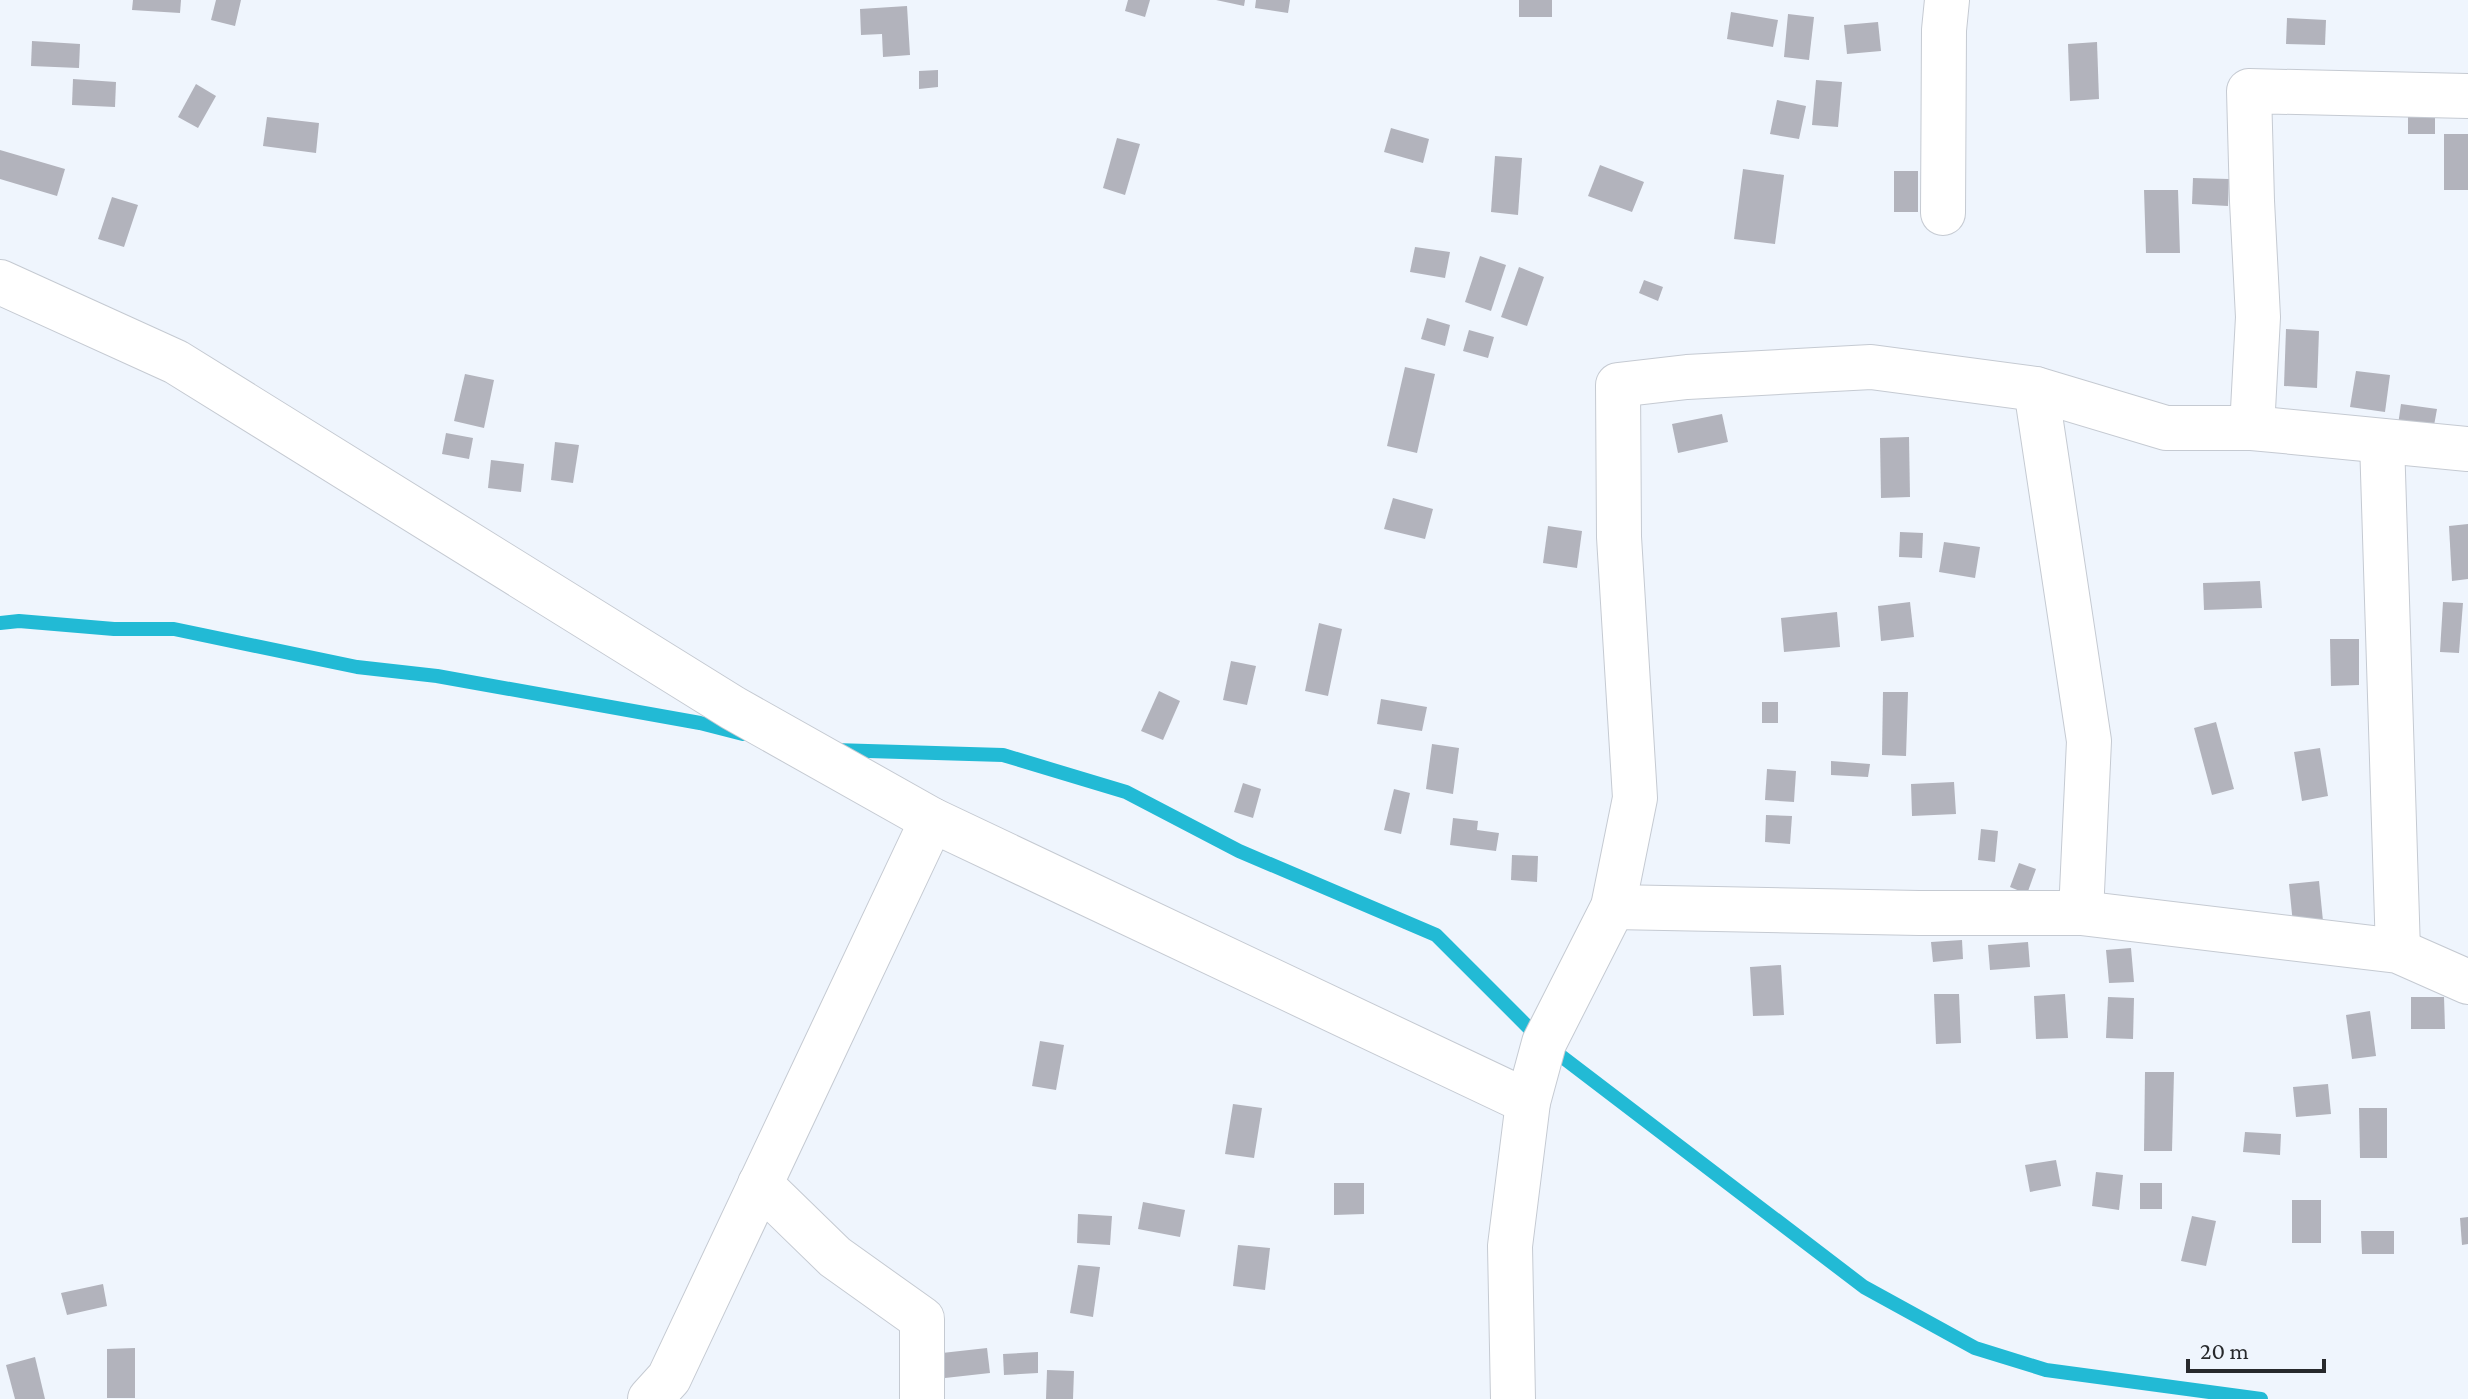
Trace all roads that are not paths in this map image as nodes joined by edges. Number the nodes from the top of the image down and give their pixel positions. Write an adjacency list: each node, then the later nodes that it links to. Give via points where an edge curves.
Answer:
1 (1947, 0): 3 (street)
2 (2468, 96): 6 (street, via 2249,91 2258,317)
3 (1943, 213)
4 (0, 282): 9 (street, via 176,362 733,708)
5 (2036, 389): 6 (street, via 2166,428); 10 (street, via 1871,367 1618,385 1619,537 1635,798); 11 (street, via 2089,741)
6 (2252, 428): 7 (street)
7 (2382, 441): 8 (street); 12 (street)
8 (2468, 449)
9 (932, 820): 14 (street); 15 (street)
10 (1613, 907): 11 (street); 14 (street, via 1544,1043)
11 (2081, 913): 12 (street)
12 (2398, 951): 13 (street)
13 (2468, 982)
14 (1528, 1102): 18 (street, via 1510,1246)
15 (760, 1184): 16 (street, via 669,1378); 17 (street, via 835,1257 922,1319)
16 (650, 1399)
17 (922, 1399)
18 (1513, 1399)

